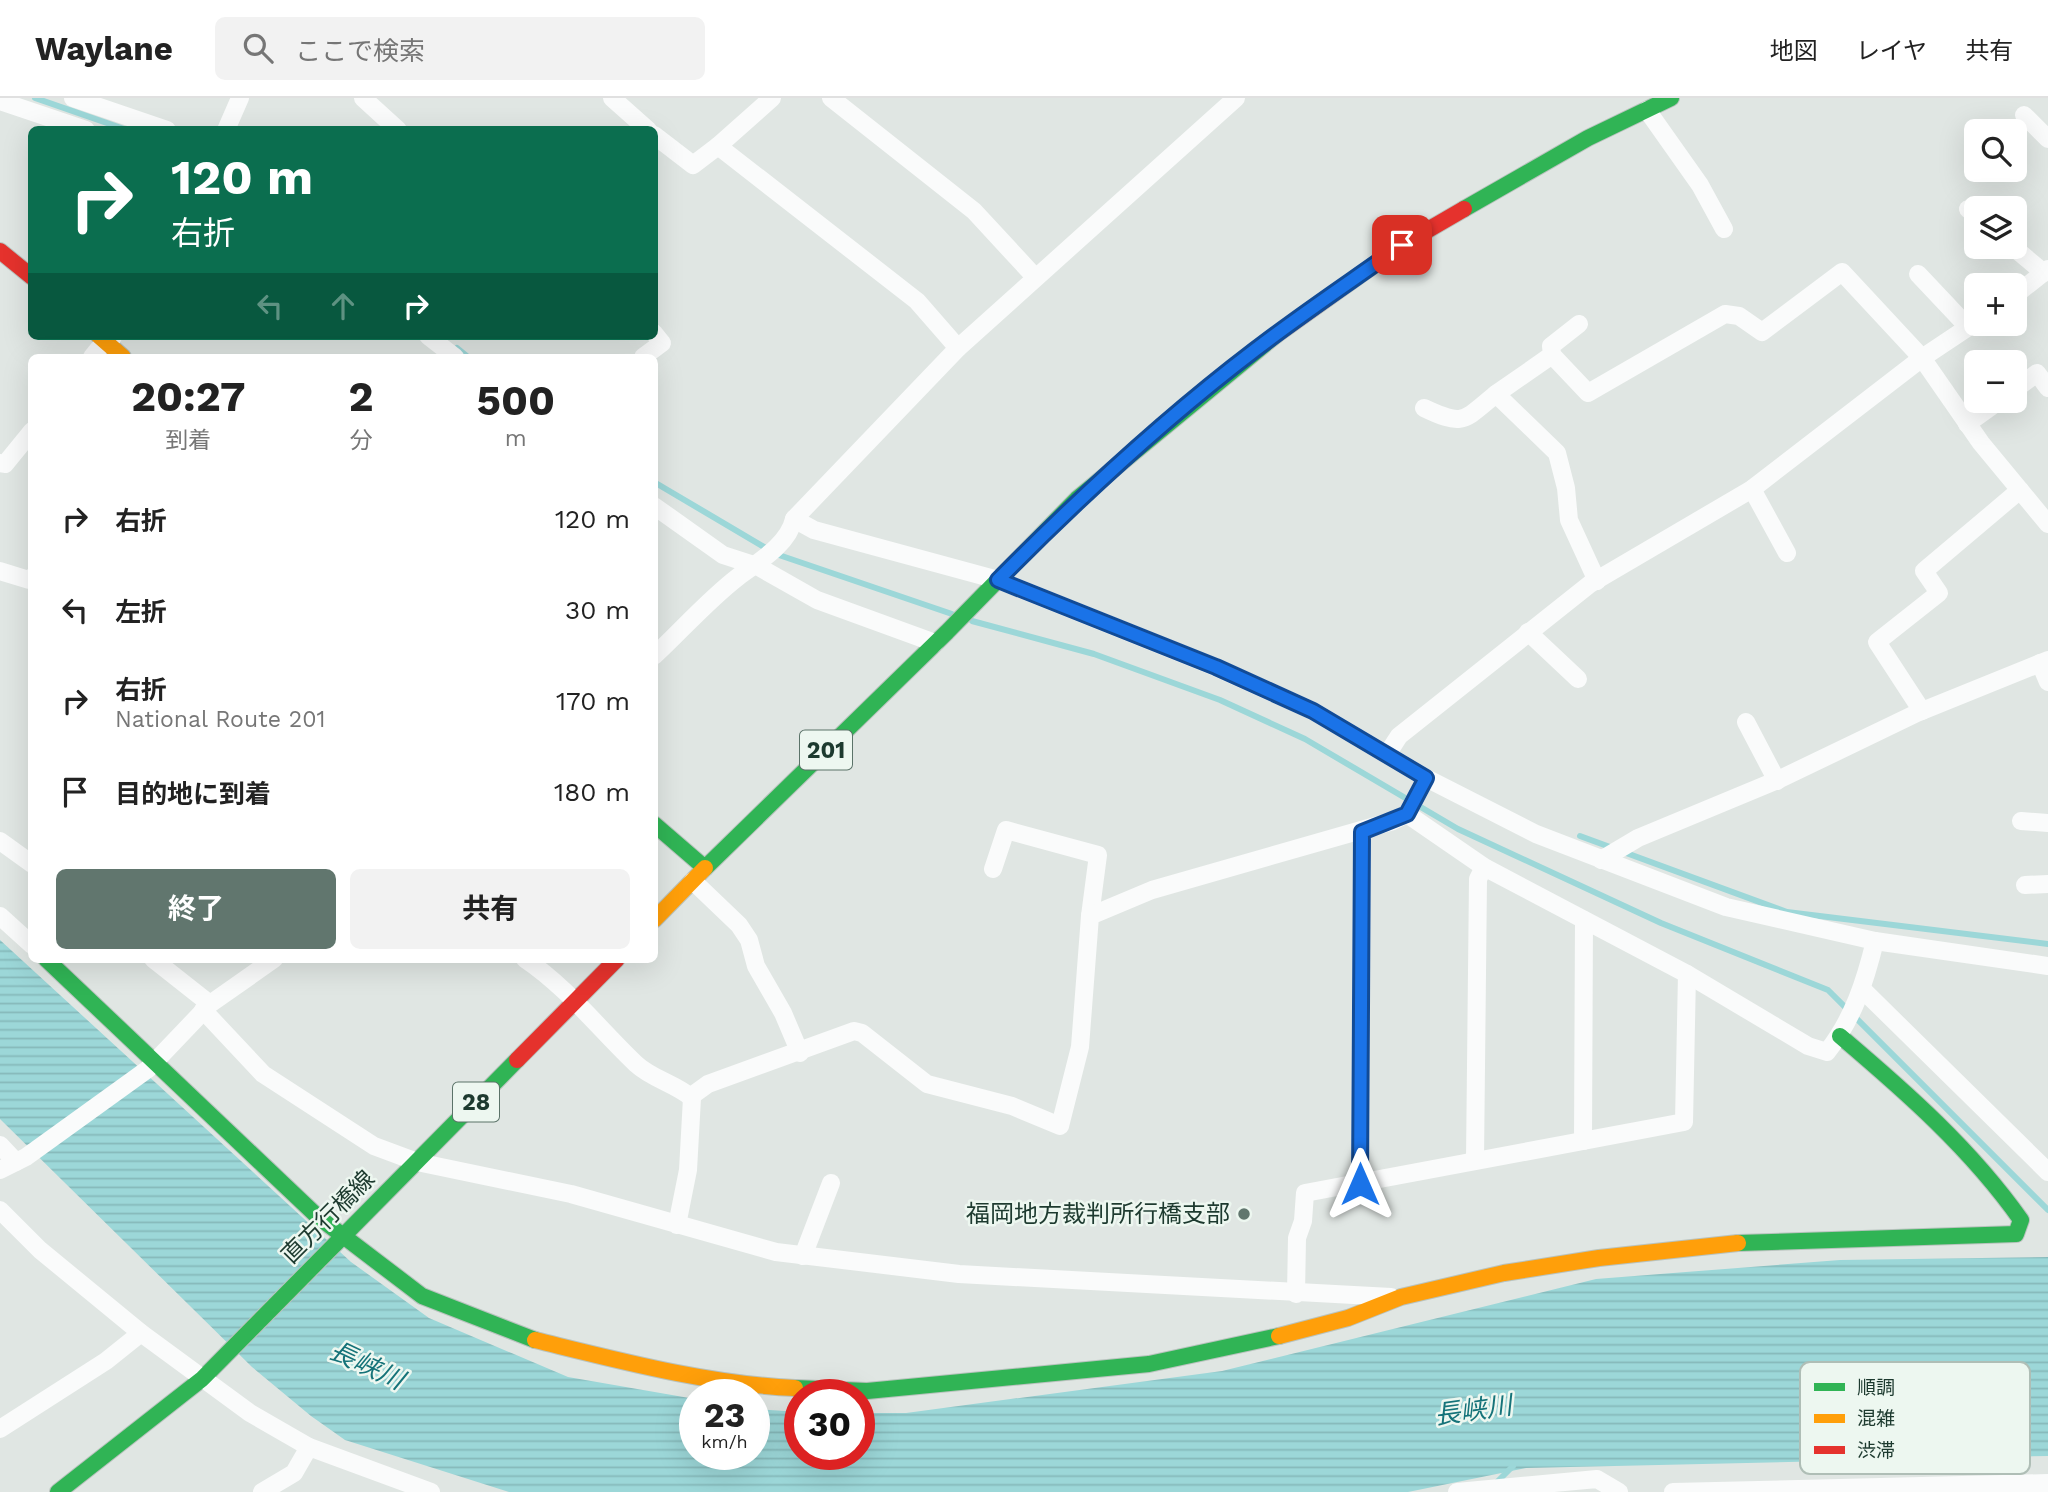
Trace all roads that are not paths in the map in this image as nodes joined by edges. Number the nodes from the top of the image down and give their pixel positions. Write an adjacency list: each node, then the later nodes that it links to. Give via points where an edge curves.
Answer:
1 (240, 98): 14 (street)
2 (363, 98): 15 (street)
3 (612, 98): 16 (street)
4 (772, 98): 19 (street)
5 (831, 98): 26 (street, via 974,211)
6 (1236, 98): 26 (street)
7 (1671, 98): 10 (main road, 201)
8 (11, 100): 9 (street)
9 (68, 107): 12 (street); 13 (street)
10 (1647, 110): 20 (street, via 1700,184); 60 (main road, 201, via 1588,138 1402,245 1256,349 1077,499)
11 (2024, 115): 18 (street)
12 (83, 126)
13 (146, 126)
14 (228, 126)
15 (394, 126)
16 (644, 126)
17 (658, 138): 19 (street, via 693,165)
18 (2048, 139)
19 (718, 146): 35 (street, via 917,301)
20 (1724, 229)
21 (0, 251): 24 (main road)
22 (2027, 257): 23 (street)
23 (2046, 271): 27 (street)
24 (28, 274)
25 (1919, 274): 28 (street)
26 (1035, 277): 35 (street)
27 (2027, 286)
28 (1964, 316)
29 (1579, 324): 40 (street, via 1551,346)
30 (1964, 329): 41 (street)
31 (658, 338): 39 (street, via 662,343)
32 (105, 340): 36 (street)
33 (109, 340): 37 (main road)
34 (433, 340): 38 (street)
35 (958, 348): 54 (street)
36 (94, 354)
37 (120, 354)
38 (451, 354)
39 (647, 354)
40 (1552, 355): 41 (street, via 1588,393 1725,314 1739,316 1762,332 1842,272); 44 (street)
41 (1922, 358): 47 (street); 50 (street)
42 (2027, 380): 43 (street, via 2036,373)
43 (2048, 388)
44 (1496, 394): 45 (street, via 1466,419 1451,421); 59 (street, via 1557,453 1569,520)
45 (1424, 408)
46 (1982, 413): 47 (street)
47 (1967, 424): 51 (street)
48 (28, 436): 49 (street, via 5,464)
49 (0, 463)
50 (1752, 489): 55 (street); 59 (street)
51 (2020, 490): 53 (street); 67 (street, via 1924,571 1939,593 1877,642)
52 (658, 509): 56 (street, via 723,555)
53 (2045, 515)
54 (793, 524): 56 (street); 60 (street)
55 (1787, 553)
56 (760, 563): 62 (street, via 817,600); 63 (street, via 739,576)
57 (0, 572): 58 (street)
58 (28, 580)
59 (1597, 581): 61 (street)
60 (995, 583): 62 (main road, 201); 69 (street, via 1216,667 1313,711)
61 (1528, 632): 65 (street); 69 (street, via 1399,736)
62 (941, 638): 82 (main road, 201)
63 (658, 652)
64 (2044, 661): 66 (street); 67 (street)
65 (1578, 679)
66 (2048, 682)
67 (1922, 711): 70 (street)
68 (1746, 722): 70 (street)
69 (1388, 752): 71 (street)
70 (1777, 781): 78 (street, via 1638,838)
71 (1424, 783): 72 (street); 78 (street)
72 (1407, 814): 76 (street); 80 (street)
73 (2021, 821): 74 (street)
74 (2048, 823)
75 (658, 829): 82 (main road)
76 (1362, 832): 87 (street, via 1152,890); 112 (street)
77 (0, 841): 79 (street)
78 (1601, 860): 90 (street, via 1726,907)
79 (28, 861)
80 (1484, 866): 88 (street); 107 (street, via 1478,879)
81 (993, 869): 87 (street, via 1006,830 1098,855)
82 (699, 875): 86 (main road); 102 (street, via 749,940 756,966)
83 (2048, 884): 84 (street)
84 (2025, 885)
85 (0, 916): 89 (street)
86 (658, 916)
87 (1090, 916): 102 (street, via 1080,1047 1060,1126 1012,1106 927,1084 862,1033 846,1032)
88 (1584, 920): 97 (street); 105 (street)
89 (28, 941)
90 (1875, 941): 96 (street); 98 (street)
91 (50, 963): 103 (main road)
92 (158, 963): 100 (street)
93 (268, 963): 100 (street)
94 (530, 963): 99 (street, via 560,986)
95 (613, 963): 99 (main road, 直方行橋線 / 28)
96 (2048, 966)
97 (1687, 974): 101 (street, via 1808,1046 1827,1052); 105 (street, via 1684,1122)
98 (1860, 995): 101 (street); 110 (street)
99 (573, 1003): 104 (street, via 644,1071); 108 (main road, 直方行橋線 / 28)
100 (207, 1007): 103 (street); 108 (street, via 263,1074 374,1146)
101 (1840, 1036): 119 (main road, via 1955,1143 2011,1203 2021,1220 2016,1234 1734,1243 1504,1273)
102 (800, 1053): 104 (street, via 708,1084)
103 (151, 1065): 109 (street); 115 (main road)
104 (690, 1097): 114 (street, via 688,1170)
105 (1583, 1141): 107 (street)
106 (0, 1145): 109 (street)
107 (1475, 1160): 112 (street)
108 (417, 1162): 114 (street, via 570,1194); 115 (main road, 直方行橋線 / 28)
109 (14, 1163)
110 (2048, 1172)
111 (831, 1182): 116 (street)
112 (1360, 1184): 117 (street, via 1305,1194 1297,1238)
113 (0, 1210): 121 (street, via 40,1250)
114 (677, 1225): 116 (street)
115 (337, 1240): 120 (main road, via 422,1296 524,1338 751,1386 867,1391 934,1387 1149,1364); 122 (main road, 直方行橋線 / 28)
116 (803, 1256): 117 (street, via 960,1275)
117 (1296, 1294): 118 (street)
118 (1321, 1295): 119 (street); 120 (street, via 1321,1320)
119 (1401, 1297): 120 (main road)
120 (1314, 1328)
121 (141, 1334): 122 (street); 123 (street)
122 (202, 1379): 124 (street); 129 (main road, 直方行橋線 / 28)
123 (0, 1429)
124 (309, 1447): 128 (street, via 294,1473); 130 (street)
125 (2048, 1483): 126 (street)
126 (1990, 1488): 133 (street)
127 (1514, 1489): 131 (street); 132 (street, via 1597,1479)
128 (264, 1491)
129 (58, 1492)
130 (431, 1492)
131 (1457, 1492)
132 (1619, 1492)
133 (1673, 1492)

